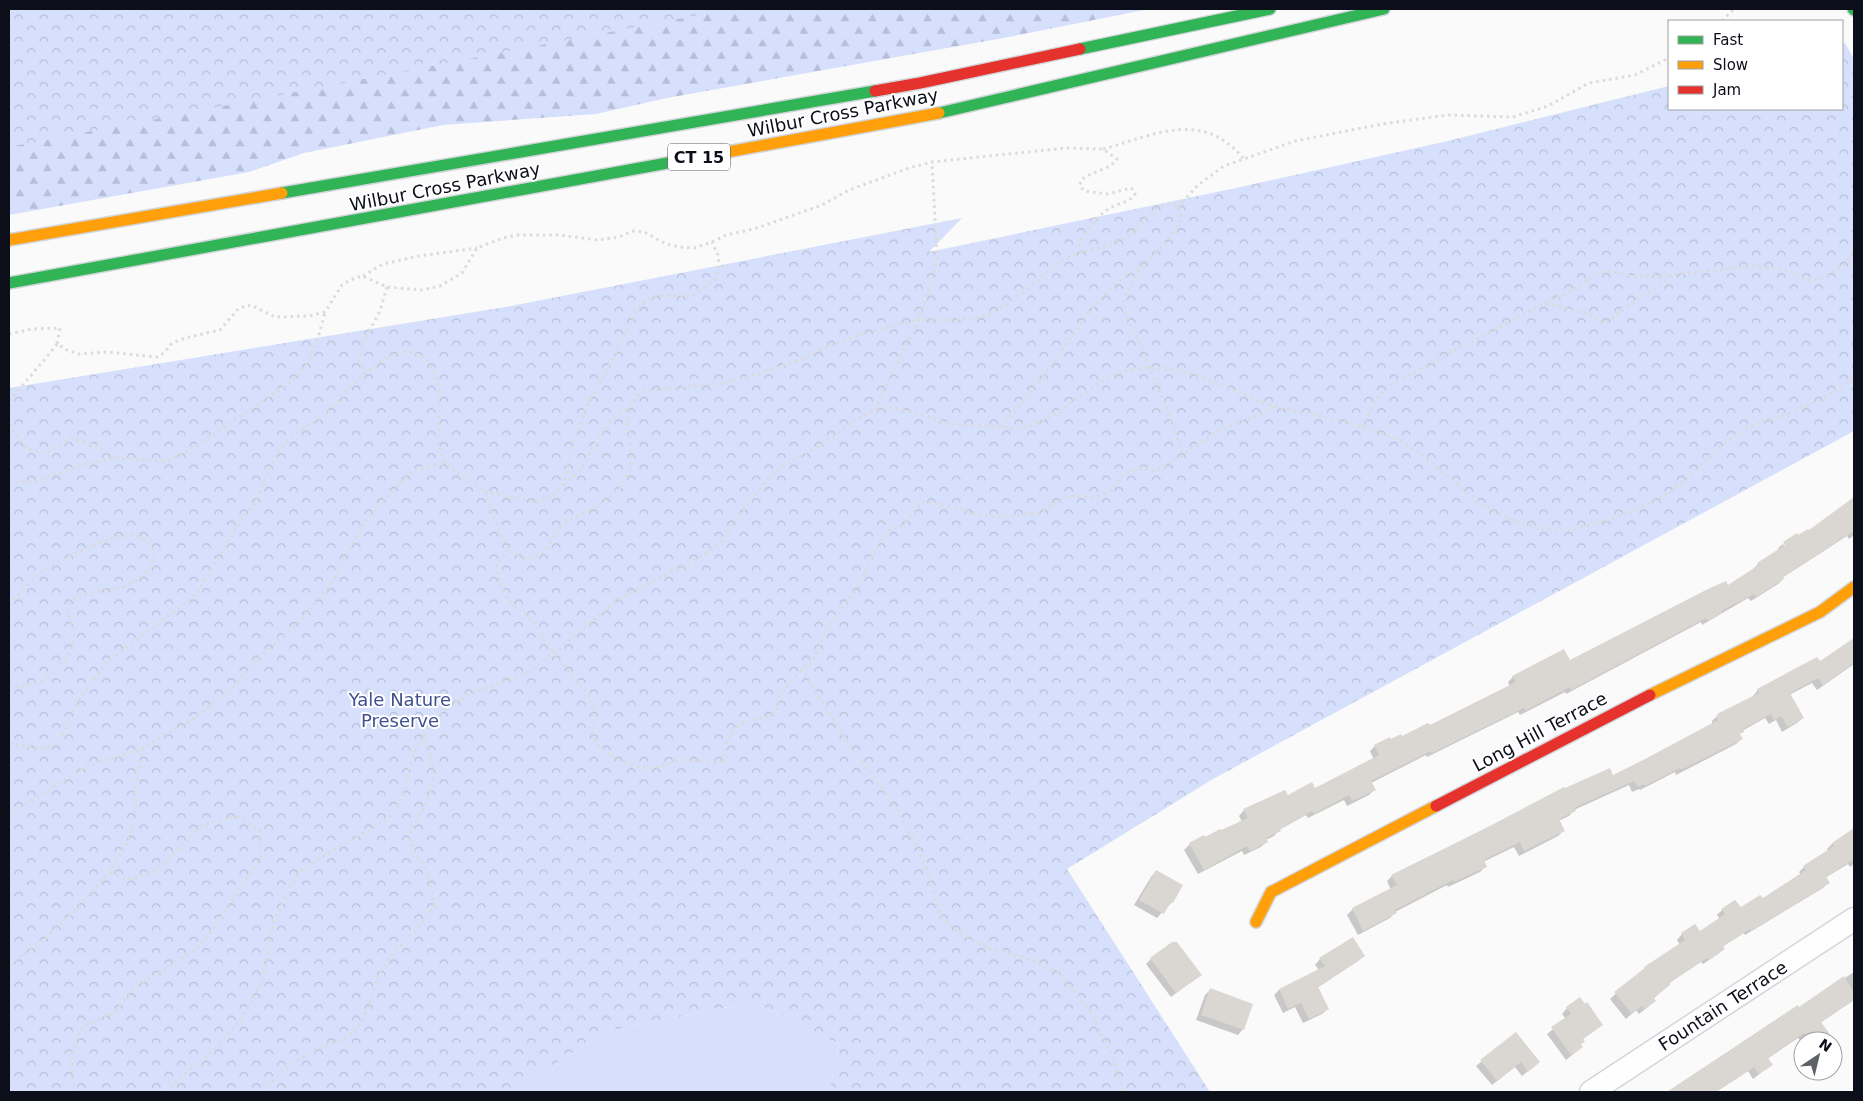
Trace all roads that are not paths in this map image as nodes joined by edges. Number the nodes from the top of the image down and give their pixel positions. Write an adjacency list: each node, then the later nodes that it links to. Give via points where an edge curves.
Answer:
1 (1270, 9): 3 (main road, Wilbur Cross Parkway / CT 15, via 920,83)
2 (1384, 9): 4 (main road, Wilbur Cross Parkway / CT 15, via 945,112 272,237)
3 (9, 240)
4 (9, 282)
5 (1854, 587): 7 (main road, Long Hill Terrace, via 1820,612 1630,704 1271,892)
6 (1854, 919): 8 (street, Fountain Terrace)
7 (1256, 922)
8 (1591, 1092)

